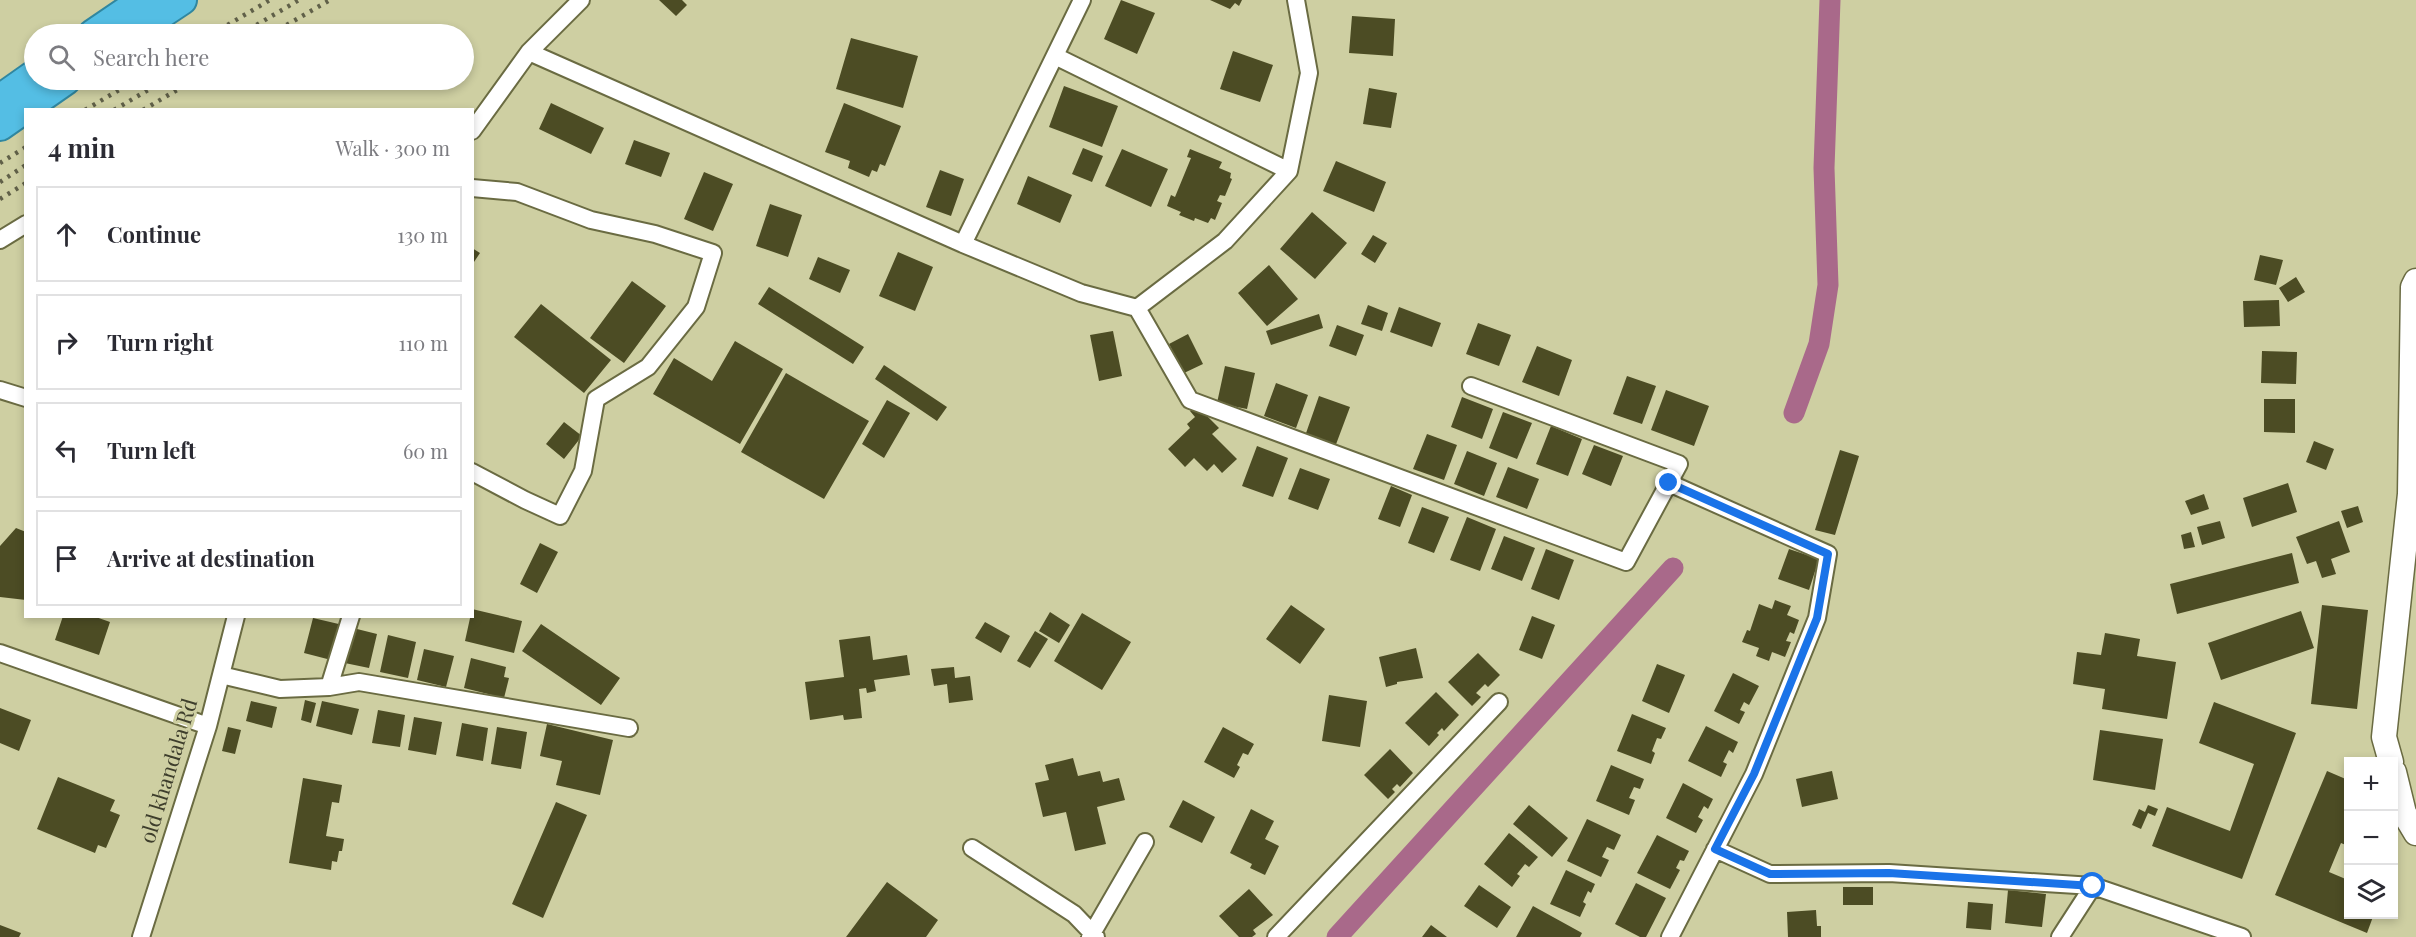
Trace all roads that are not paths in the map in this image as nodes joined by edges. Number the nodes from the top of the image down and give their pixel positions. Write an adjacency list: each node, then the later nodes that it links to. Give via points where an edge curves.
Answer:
1 (143, 0): 6 (highway)
2 (182, 0): 7 (highway)
3 (581, 0): 8 (street)
4 (1082, 0): 9 (street)
5 (1296, 0): 17 (street, via 1309,73)
6 (108, 24)
7 (146, 24)
8 (528, 52): 16 (street); 21 (street)
9 (1055, 56): 17 (street); 21 (street)
10 (24, 82): 12 (highway)
11 (52, 90): 13 (highway)
12 (0, 99)
13 (26, 108)
14 (24, 109): 15 (highway)
15 (0, 126)
16 (474, 128)
17 (1289, 171): 23 (street, via 1225,241)
18 (474, 188): 27 (street, via 518,192 591,220 655,234 713,253 696,307 648,367 596,399 583,471 561,516)
19 (24, 225): 20 (street)
20 (0, 240)
21 (963, 244): 23 (street, via 1081,293)
22 (2416, 281): 37 (main road, via 2410,494 2384,737)
23 (1137, 309): 28 (street, via 1190,400 1626,562)
24 (1471, 386): 28 (street, via 1679,464)
25 (0, 390): 26 (street)
26 (24, 397)
27 (474, 473)
28 (1669, 483): 42 (street, via 1828,554 1817,618 1754,774)
29 (235, 618): 32 (street, old khandala Rd)
30 (350, 618): 33 (street)
31 (0, 653): 35 (street)
32 (221, 675): 33 (street, via 280,689); 35 (street, old khandala Rd)
33 (329, 687): 36 (street, via 359,682)
34 (1499, 702): 46 (street)
35 (208, 726): 45 (street, old khandala Rd)
36 (630, 728)
37 (2390, 757)
38 (2398, 788): 39 (main road, via 2404,813)
39 (2416, 833)
40 (1145, 842): 44 (street)
41 (972, 848): 44 (street, via 1074,914)
42 (1715, 849): 43 (street, via 1770,874 1889,873); 47 (street)
43 (2093, 886): 48 (street); 49 (street)
44 (1092, 936)
45 (141, 937)
46 (1276, 937)
47 (1670, 937)
48 (2060, 937)
49 (2242, 937)

